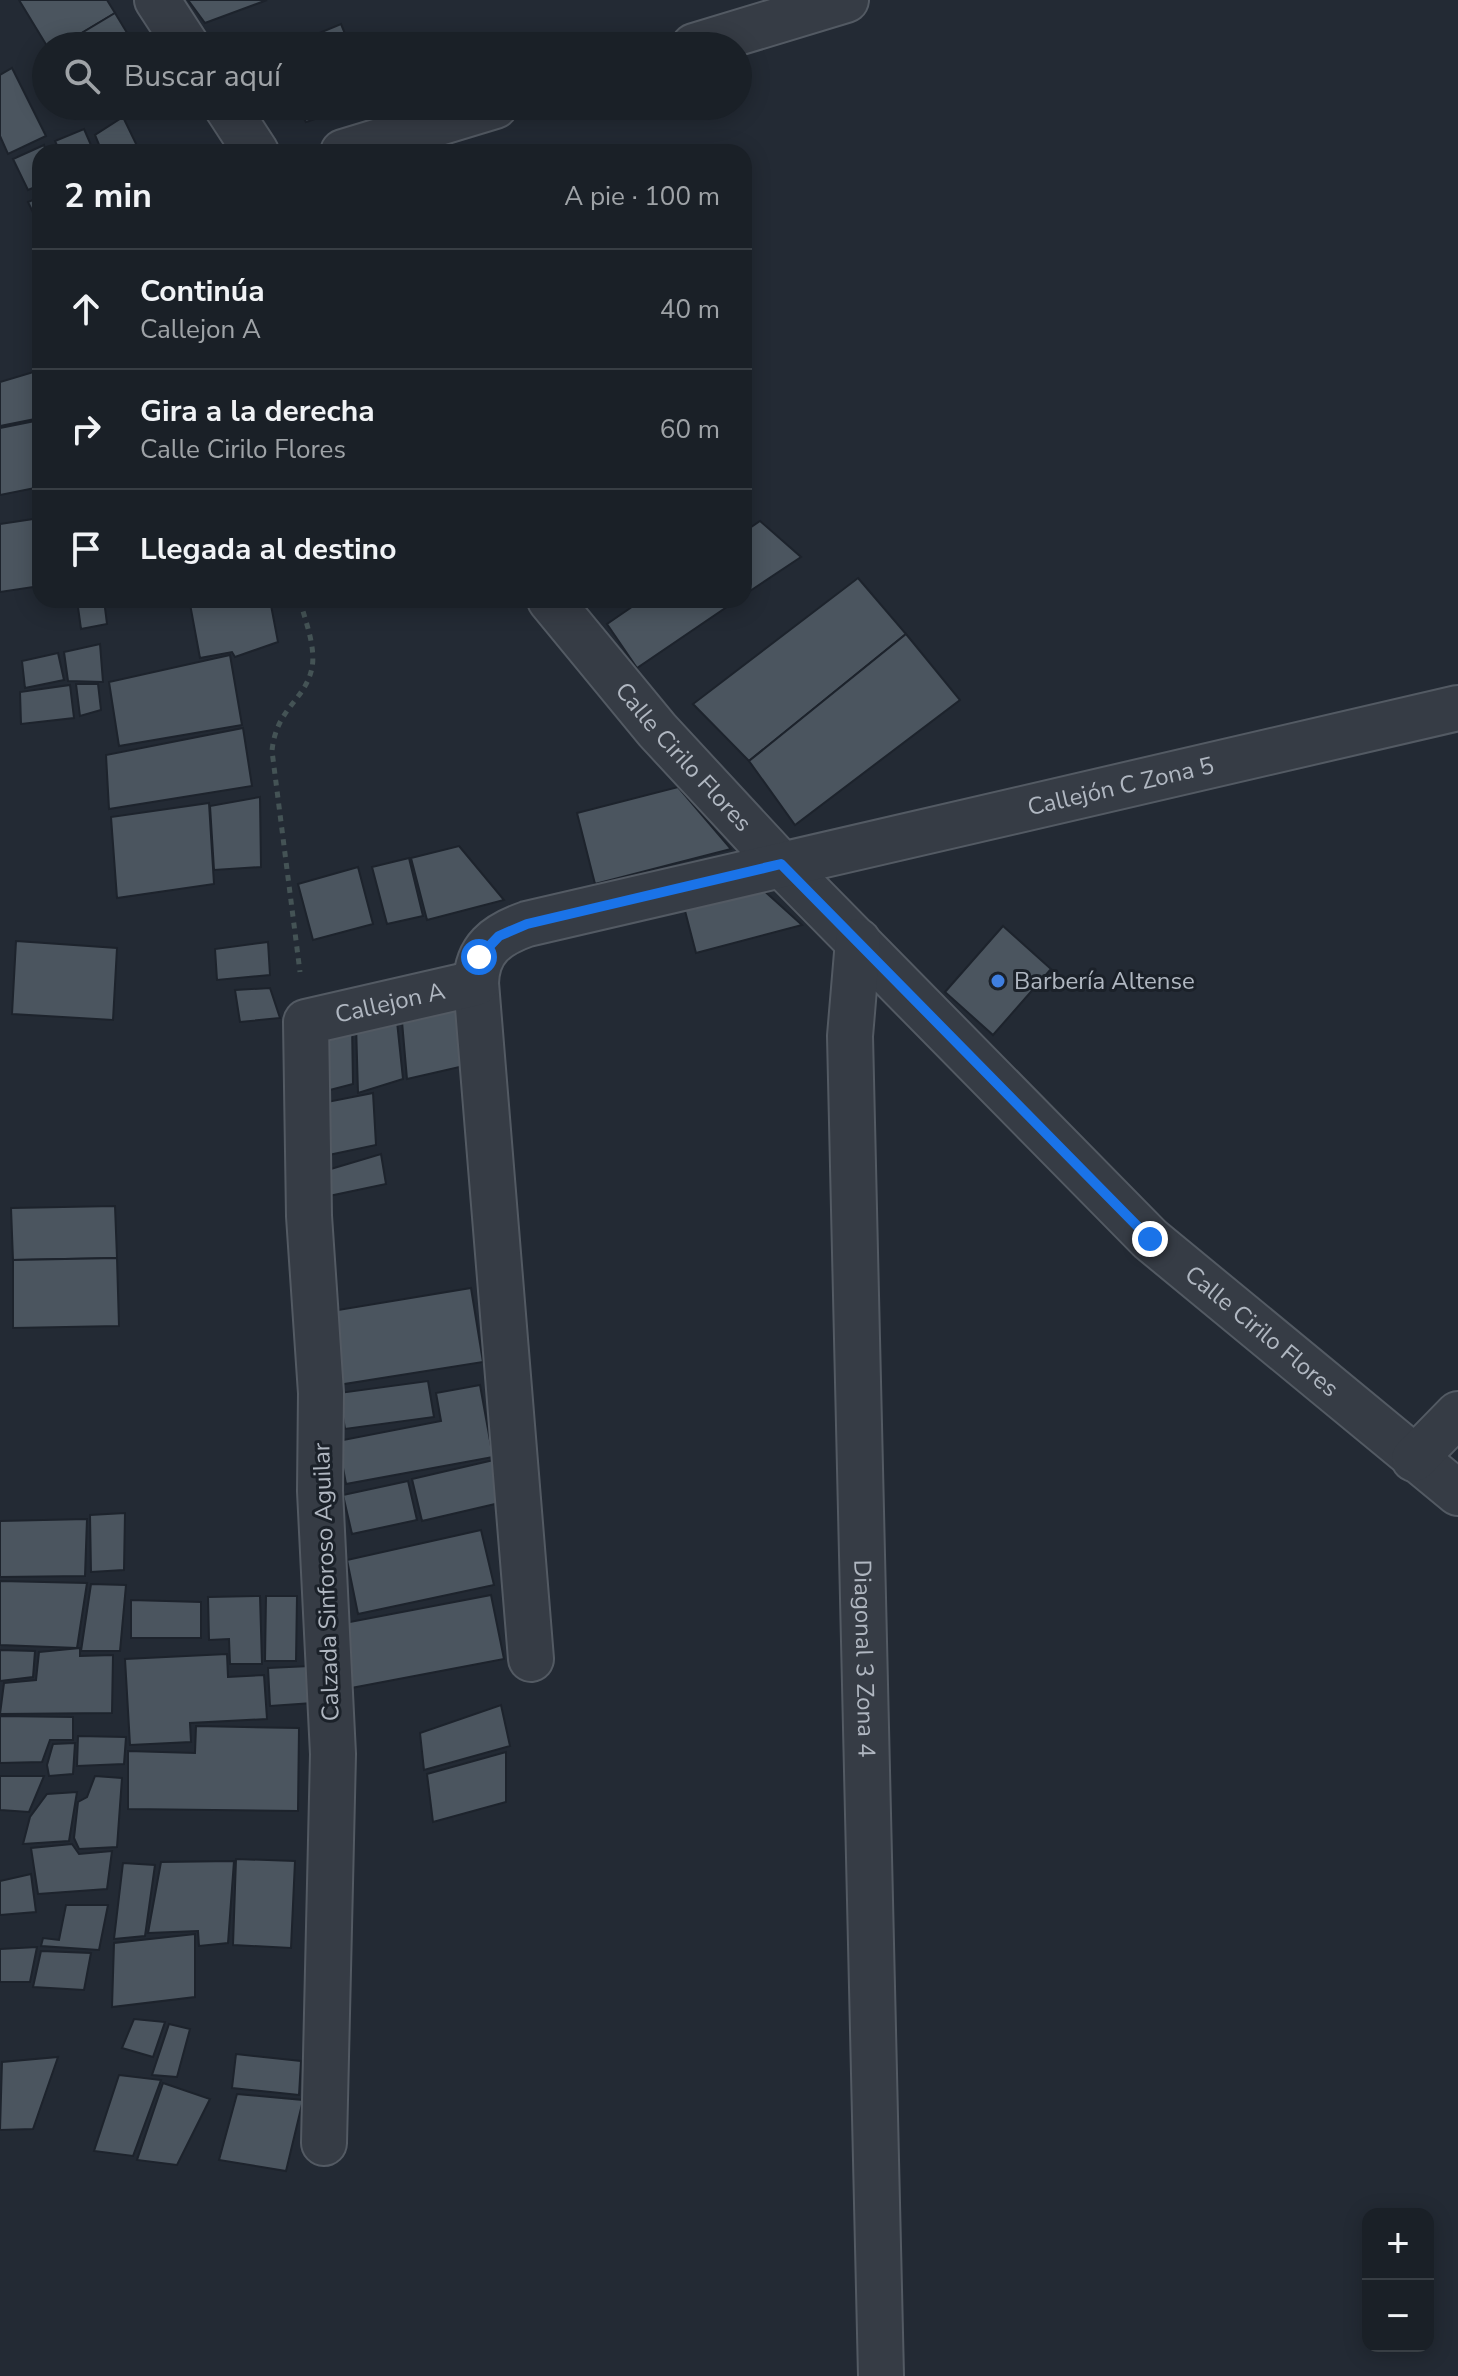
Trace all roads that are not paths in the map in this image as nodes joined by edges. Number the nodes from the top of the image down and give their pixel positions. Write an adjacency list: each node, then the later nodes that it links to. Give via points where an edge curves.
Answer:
1 (157, 0): 3 (street)
2 (846, 0): 4 (street)
3 (178, 32)
4 (740, 32)
5 (235, 120): 7 (street)
6 (449, 120): 8 (street)
7 (251, 144)
8 (369, 144)
9 (557, 608): 11 (street, Calle Cirilo Flores, via 657,730)
10 (1458, 708): 11 (street, Callejón C Zona 5)
11 (781, 864): 12 (street, Calle Cirilo Flores); 13 (street, Callejon A, via 527,924 499,936)
12 (858, 941): 16 (street, Calle Cirilo Flores, via 1150,1239); 20 (street, Diagonal 3 Zona 4, via 850,1036)
13 (481, 965): 14 (street, Callejon A); 18 (street)
14 (306, 1022): 19 (street, Calzada Sinforoso Aguilar, via 309,1216 321,1393 320,1491 333,1754)
15 (1458, 1414): 16 (street)
16 (1414, 1459): 17 (street, Calle Cirilo Flores)
17 (1458, 1493)
18 (531, 1659)
19 (324, 2143)
20 (881, 2376)

